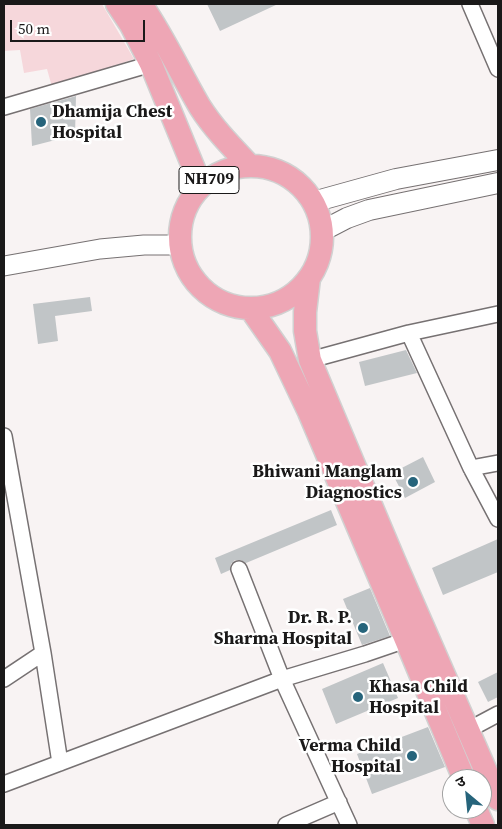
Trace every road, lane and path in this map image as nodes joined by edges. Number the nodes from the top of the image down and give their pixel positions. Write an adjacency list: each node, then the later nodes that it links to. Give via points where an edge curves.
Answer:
1 (117, 4): 4 (main road)
2 (142, 4): 8 (main road, via 201,108 220,135)
3 (470, 4): 5 (street)
4 (151, 64): 6 (street); 10 (main road)
5 (498, 69)
6 (4, 107)
7 (498, 160): 11 (main road, via 396,179)
8 (250, 166): 10 (main road, NH709, via 232,168); 11 (main road, NH709, via 269,168 287,175)
9 (498, 183): 12 (main road, via 369,210)
10 (201, 186): 13 (main road, NH709, via 188,204 180,224)
11 (314, 202): 12 (main road, NH709)
12 (322, 231): 15 (main road, NH709, via 318,261)
13 (180, 245): 14 (street, via 100,249); 16 (main road, NH709, via 185,265 195,282 211,296 230,305)
14 (4, 266)
15 (309, 278): 16 (main road, NH709, via 293,294 273,305); 19 (main road, via 305,331)
16 (250, 308): 25 (main road, via 280,351)
17 (498, 314): 18 (street)
18 (409, 333): 19 (street); 22 (street)
19 (310, 360): 30 (main road)
20 (4, 436): 26 (street)
21 (498, 463): 22 (street)
22 (471, 468): 23 (street)
23 (498, 519)
24 (239, 569): 28 (street)
25 (406, 640): 28 (street); 32 (main road)
26 (43, 653): 27 (street); 31 (street)
27 (4, 679)
28 (282, 680): 31 (street); 35 (street)
29 (498, 714): 30 (street)
30 (468, 730): 34 (main road)
31 (60, 763): 33 (street)
32 (460, 769)
33 (4, 784)
34 (498, 798)
35 (339, 802): 36 (street); 37 (street)
36 (286, 825)
37 (349, 825)

